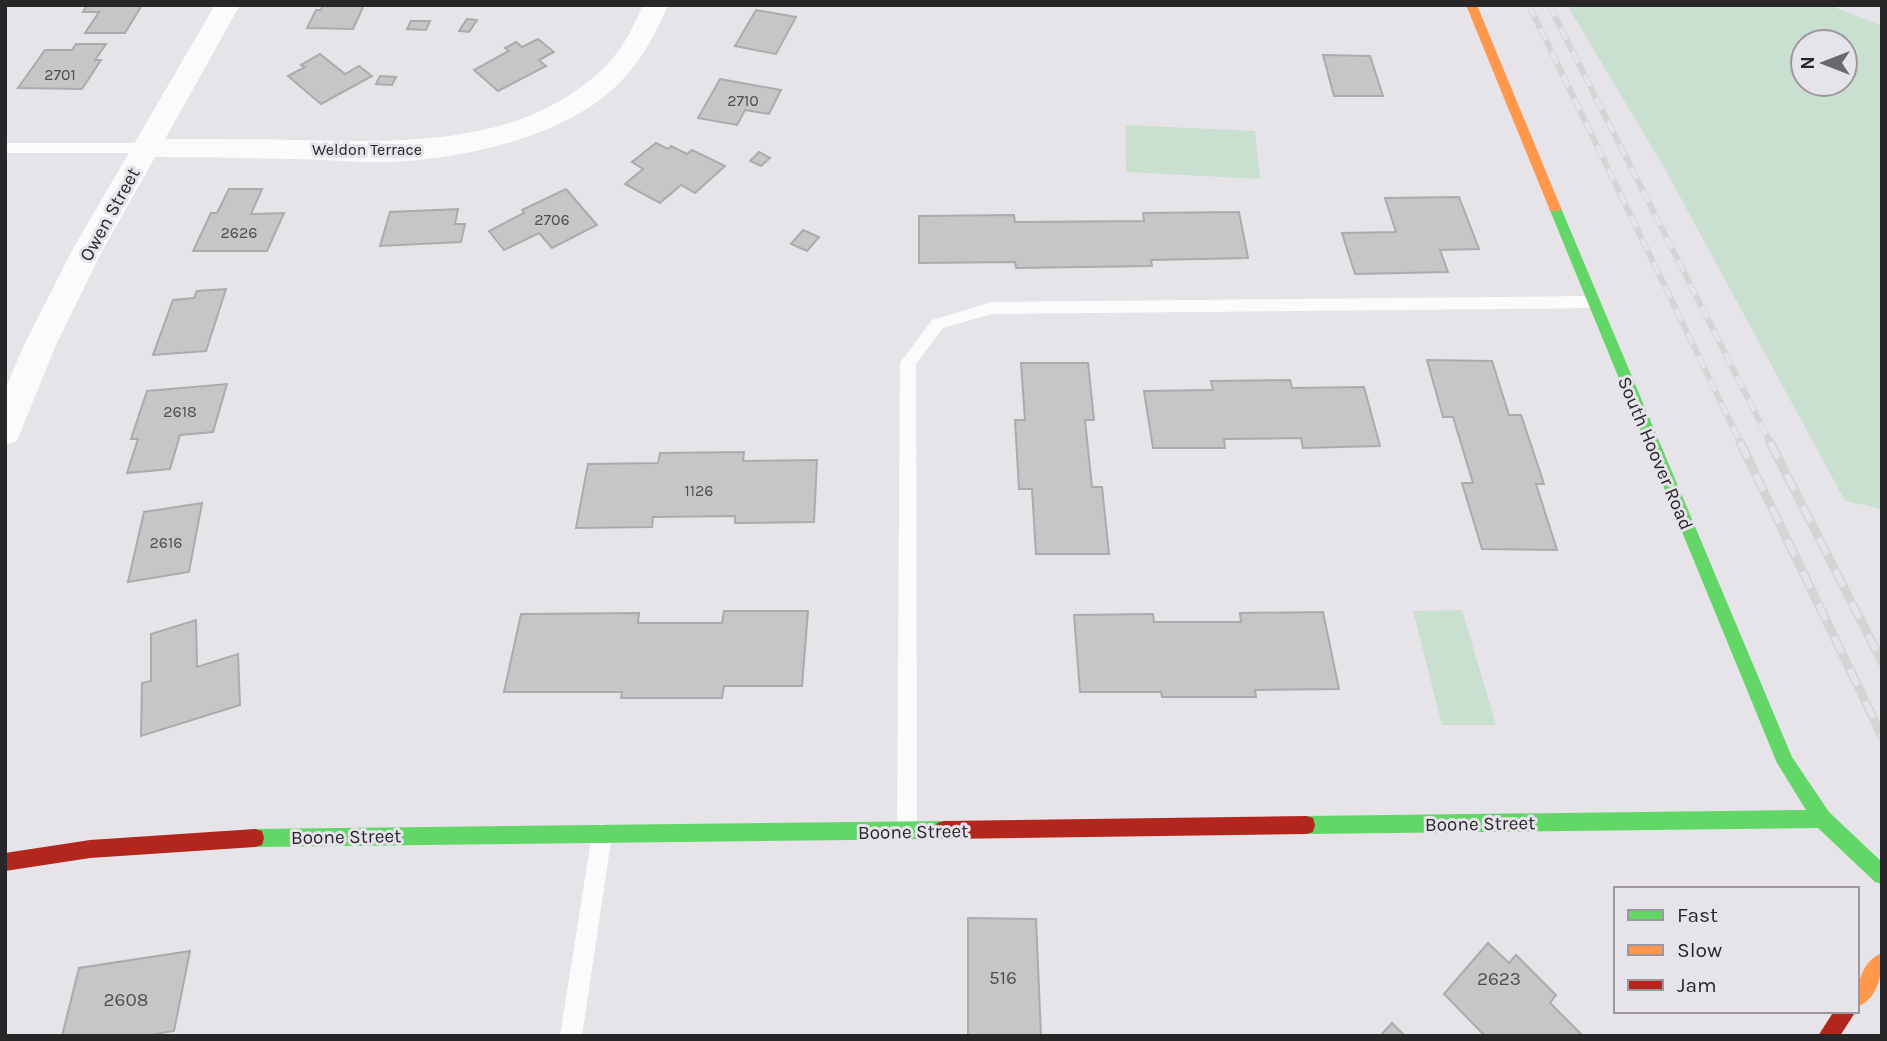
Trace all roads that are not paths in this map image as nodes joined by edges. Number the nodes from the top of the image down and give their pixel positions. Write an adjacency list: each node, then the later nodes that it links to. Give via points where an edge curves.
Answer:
1 (228, 5): 5 (street, Owen Street)
2 (656, 5): 5 (street, Weldon Terrace, via 643,38 602,86 556,114 489,138 444,148 388,152)
3 (1471, 5): 6 (street, South Hoover Road)
4 (5, 148): 5 (lane)
5 (146, 148): 7 (street, Owen Street, via 39,347)
6 (1593, 302): 8 (street, South Hoover Road, via 1786,763); 9 (lane, via 992,308 938,324 908,363)
7 (5, 431)
8 (1822, 819): 9 (street, Boone Street); 12 (street, South Hoover Road)
9 (907, 831): 10 (street, Boone Street)
10 (601, 834): 11 (street, Boone Street, via 185,841); 16 (lane)
11 (5, 862)
12 (1882, 875)
13 (1882, 964): 14 (street)
14 (1859, 994)
15 (1845, 1013): 17 (street)
16 (571, 1036)
17 (1828, 1036)

